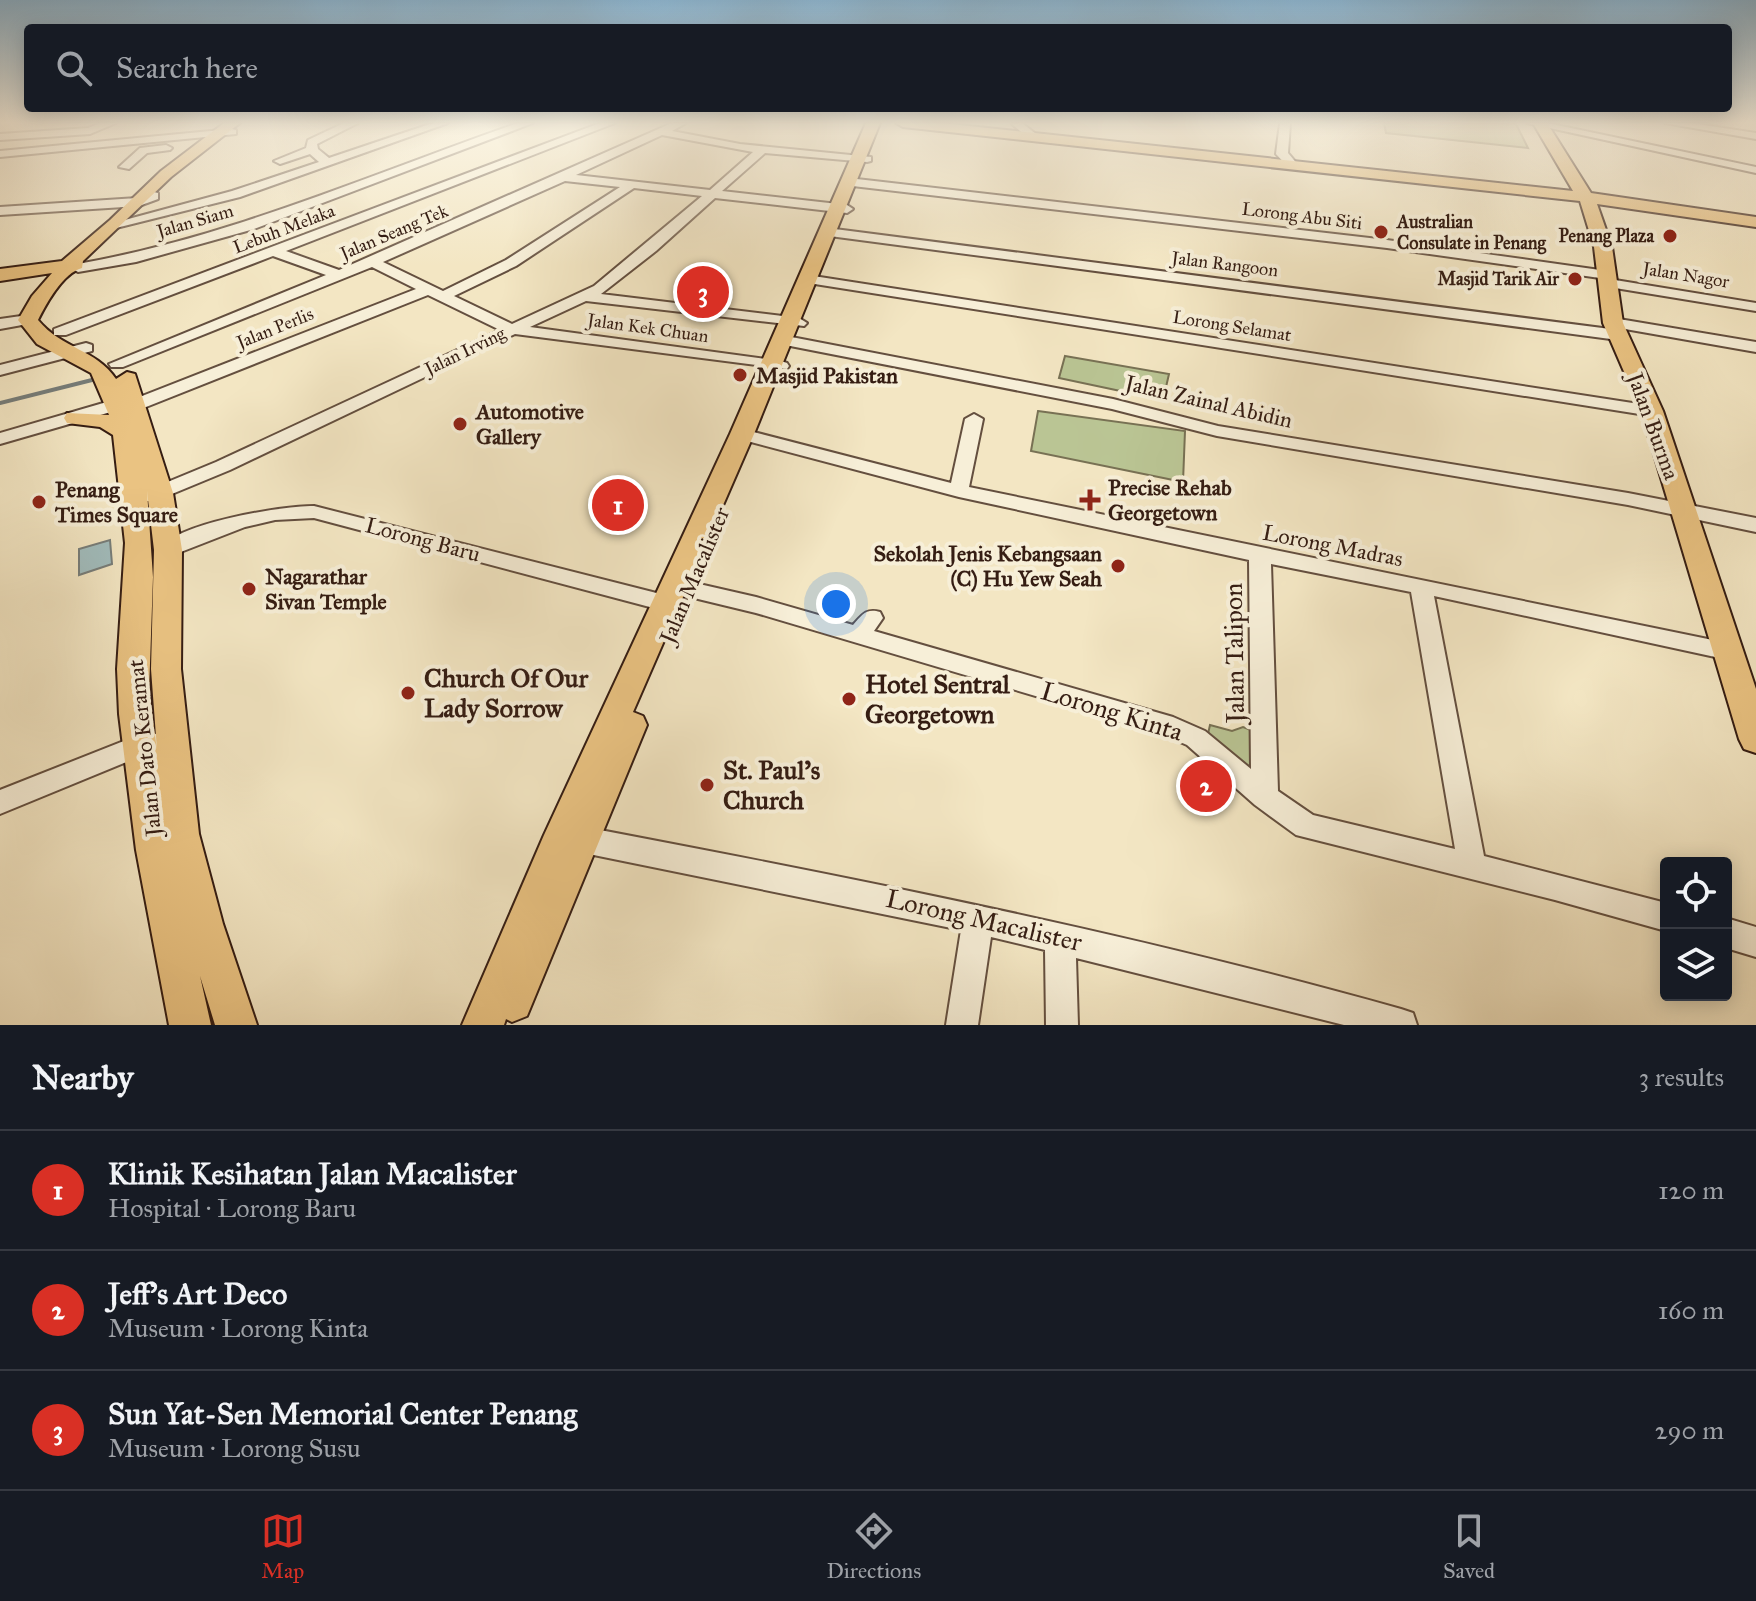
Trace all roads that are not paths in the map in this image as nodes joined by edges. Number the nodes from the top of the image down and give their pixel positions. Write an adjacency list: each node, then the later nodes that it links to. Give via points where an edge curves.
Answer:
1 (170, 171): 17 (main road)
2 (179, 171): 17 (main road)
3 (302, 171): 23 (street)
4 (399, 171): 27 (street, Jalan Siam, via 277,216 143,255)
5 (486, 171): 25 (street, Lebuh Melaka)
6 (577, 171): 11 (street, Jalan Seang Tek)
7 (738, 171): 15 (street, Jalan Irving)
8 (857, 171): 12 (main road, Jalan Macalister)
9 (1372, 171): 16 (main road)
10 (1568, 171): 14 (main road, Jalan Burma)
11 (564, 177): 13 (street); 26 (street, Jalan Seang Tek)
12 (853, 183): 18 (main road, Jalan Macalister); 31 (street, Lorong Abu Siti, via 1387,244)
13 (633, 184): 15 (street); 32 (street, Jalan Perlis, via 511,263)
14 (1577, 186): 16 (main road); 20 (main road); 20 (main road); 21 (main road, Jalan Burma)
15 (714, 192): 18 (street); 33 (street, Jalan Irving, via 613,279)
16 (1554, 194): 21 (main road, via 1576,201)
17 (146, 199): 19 (street); 23 (main road)
18 (842, 208): 24 (main road, Jalan Macalister)
19 (0, 211)
20 (1702, 212): 22 (main road)
21 (1593, 218): 31 (main road, Jalan Burma)
22 (1756, 222)
23 (122, 223): 27 (main road)
24 (832, 233): 30 (main road, Jalan Macalister); 38 (street, Jalan Rangoon)
25 (276, 252): 29 (street); 39 (street, Lebuh Melaka)
26 (372, 262): 29 (street, Jalan Seang Tek); 32 (street)
27 (73, 267): 28 (main road); 35 (main road, via 39,300); 39 (main road, via 48,310 48,321)
28 (5, 274)
29 (338, 275): 43 (street, Jalan Seang Tek)
30 (813, 279): 40 (main road, Jalan Macalister); 46 (street, Lorong Selamat)
31 (1608, 279): 34 (street, Jalan Nagor); 38 (main road, Jalan Burma)
32 (436, 293): 37 (street); 45 (street, Jalan Perlis)
33 (585, 296): 37 (street, Jalan Irving); 40 (street)
34 (1756, 307)
35 (28, 320): 36 (street); 42 (main road, Jalan Dato Keramat, via 44,340)
36 (0, 324)
37 (510, 329): 40 (street, Jalan Kek Chuan); 53 (street, Jalan Irving)
38 (1615, 329): 41 (street, Jalan Rangoon); 46 (main road, Jalan Burma)
39 (60, 332): 42 (main road, Jalan Dato Keramat)
40 (789, 344): 50 (main road, Jalan Macalister); 54 (street, Jalan Zainal Abidin, via 1113,404 1217,431 1628,499)
41 (1756, 347)
42 (78, 351): 43 (main road, Jalan Dato Keramat); 44 (street); 45 (main road, Jalan Dato Keramat)
43 (117, 364): 45 (main road, Jalan Dato Keramat, via 123,371)
44 (0, 370)
45 (125, 401): 47 (main road); 49 (main road, Jalan Dato Keramat); 53 (main road, Jalan Dato Keramat)
46 (1652, 411): 54 (main road, Jalan Burma)
47 (75, 418): 49 (main road, via 105,421); 51 (street)
48 (974, 419): 52 (street)
49 (124, 431): 53 (main road, Jalan Dato Keramat)
50 (748, 435): 52 (street, Lorong Madras); 59 (main road, Jalan Macalister)
51 (0, 439)
52 (959, 491): 57 (street, Lorong Madras)
53 (147, 497): 56 (main road, Jalan Dato Keramat); 62 (main road, Jalan Dato Keramat, via 133,683)
54 (1680, 499): 55 (street, Jalan Zainal Abidin); 60 (main road, Jalan Burma)
55 (1756, 525)
56 (168, 550): 59 (street, Lorong Baru, via 247,517 314,512); 62 (main road, Jalan Dato Keramat, via 166,669)
57 (1260, 556): 58 (street, Lorong Madras); 63 (street, Jalan Talipon)
58 (1421, 586): 60 (street, Lorong Madras); 66 (street)
59 (676, 597): 63 (street, Lorong Kinta, via 756,605 865,626 1164,724 1196,738); 65 (main road, Jalan Macalister)
60 (1729, 651): 61 (main road, Jalan Burma)
61 (1756, 739)
62 (155, 740): 64 (street); 72 (main road, Jalan Dato Keramat, via 157,860); 73 (main road, Jalan Dato Keramat, via 203,924)
63 (1265, 797): 66 (street, Lorong Kinta, via 1306,826)
64 (0, 802)
65 (573, 837): 68 (street, Lorong Macalister); 74 (main road, Jalan Macalister); 75 (main road, Jalan Macalister)
66 (1472, 867): 67 (street, Lorong Kinta)
67 (1660, 915)
68 (978, 919): 70 (street, Lorong Macalister); 76 (street)
69 (1732, 935): 71 (street)
70 (1060, 937): 77 (street); 78 (street, Lorong Macalister)
71 (1756, 942)
72 (189, 1025)
73 (236, 1025)
74 (483, 1025)
75 (502, 1025)
76 (962, 1025)
77 (1062, 1025)
78 (1401, 1025)

